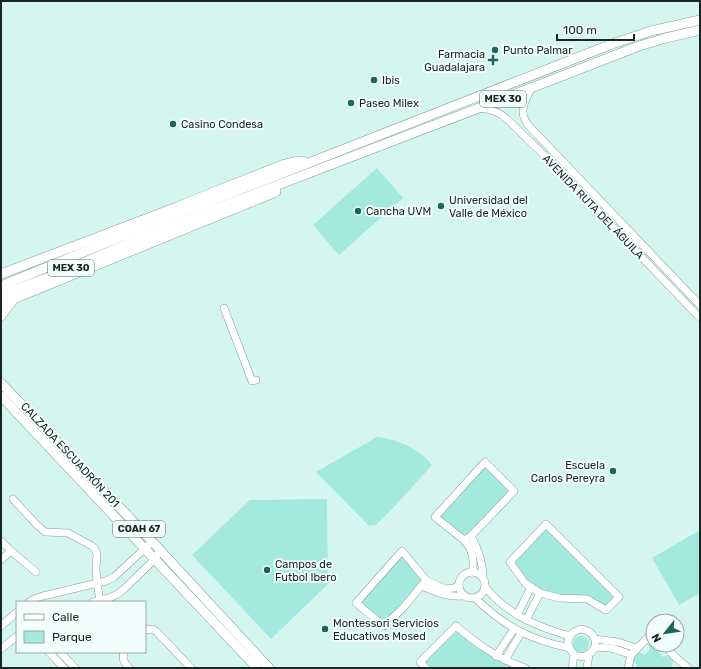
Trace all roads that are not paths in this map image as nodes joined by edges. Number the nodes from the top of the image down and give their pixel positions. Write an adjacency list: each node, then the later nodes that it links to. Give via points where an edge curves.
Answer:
1 (700, 20): 5 (main road, MEX 30, via 623,40)
2 (700, 30): 3 (main road, MEX 30, via 639,46)
3 (531, 88): 4 (main road, MEX 30); 9 (street, AVENIDA RUTA DEL ÁGUILA, via 522,112 528,125)
4 (478, 108): 6 (main road, MEX 30); 10 (street, AVENIDA RUTA DEL ÁGUILA, via 503,115)
5 (313, 161): 7 (main road, via 285,164); 8 (main road, MEX 30)
6 (307, 174): 11 (main road, MEX 30); 12 (main road, via 277,192)
7 (1, 274)
8 (1, 286)
9 (683, 287): 10 (street); 14 (street, AVENIDA RUTA DEL ÁGUILA)
10 (676, 294): 17 (street, AVENIDA RUTA DEL ÁGUILA)
11 (1, 295)
12 (14, 298): 13 (main road); 16 (main road)
13 (1, 304)
14 (700, 305)
15 (224, 308): 19 (street, via 252,381)
16 (1, 316)
17 (700, 318)
18 (1, 378): 21 (main road)
19 (256, 380)
20 (1, 383): 21 (main road, CALZADA ESCUADRÓN 201 / COAH 67)
21 (5, 393): 26 (main road, CALZADA ESCUADRÓN 201 / COAH 67); 27 (main road, CALZADA ESCUADRÓN 201 / COAH 67)
22 (13, 499): 38 (street, via 45,532 68,533 95,549)
23 (471, 536): 24 (street); 24 (street, via 514,491 485,462 435,517); 31 (street)
24 (464, 540): 30 (street)
25 (1, 541): 28 (street)
26 (152, 542): 27 (street); 29 (main road, CALZADA ESCUADRÓN 201 / COAH 67)
27 (144, 549): 33 (main road, CALZADA ESCUADRÓN 201 / COAH 67); 38 (street, via 114,577)
28 (11, 551): 32 (street); 34 (street)
29 (160, 551): 33 (street); 78 (main road, CALZADA ESCUADRÓN 201 / COAH 67)
30 (473, 558): 31 (street); 35 (street)
31 (481, 558): 36 (street)
32 (1, 560)
33 (154, 560): 47 (street, via 118,594); 77 (main road, CALZADA ESCUADRÓN 201 / COAH 67)
34 (36, 572)
35 (472, 572): 36 (street); 39 (street, via 461,578)
36 (483, 578): 40 (street)
37 (424, 583): 37 (street, via 402,551 356,602 384,626); 42 (street)
38 (97, 584): 46 (street); 47 (street)
39 (459, 586): 42 (street); 44 (street)
40 (485, 587): 45 (street, via 482,594); 49 (street)
41 (531, 587): 43 (street); 43 (street, via 525,583 510,562 546,524 619,597 606,610 587,599 558,598); 49 (street)
42 (444, 592): 44 (street, via 450,596)
43 (540, 593): 50 (street)
44 (464, 596): 45 (street)
45 (474, 598): 52 (street, via 491,614)
46 (31, 601)
47 (96, 601)
48 (16, 615): 51 (street)
49 (517, 615): 50 (street)
50 (526, 620): 55 (street)
51 (1, 626)
52 (514, 629): 54 (street); 71 (street)
53 (146, 630): 76 (street, via 157,632)
54 (521, 633): 60 (street, via 553,645); 72 (street)
55 (570, 636): 57 (street, via 581,629 590,632); 60 (street)
56 (16, 637): 63 (street)
57 (595, 639): 59 (street); 61 (street)
58 (645, 640): 62 (street)
59 (617, 645): 61 (street); 62 (street); 70 (street)
60 (570, 648): 69 (street)
61 (594, 648): 68 (street)
62 (636, 648): 70 (street)
63 (1, 649)
64 (50, 653): 73 (street)
65 (61, 653): 74 (street)
66 (124, 653): 75 (street, via 123,660)
67 (672, 653): 84 (street)
68 (589, 654): 69 (street); 82 (street)
69 (574, 655): 81 (street)
70 (631, 655): 83 (street)
71 (496, 656): 72 (street); 79 (street, via 456,626 420,662)
72 (505, 660): 80 (street)
73 (64, 668)
74 (75, 668)
75 (129, 668)
76 (190, 668)
77 (257, 668)
78 (269, 668)
79 (426, 668)
80 (525, 668)
81 (572, 668)
82 (587, 668)
83 (628, 668)
84 (688, 668)

